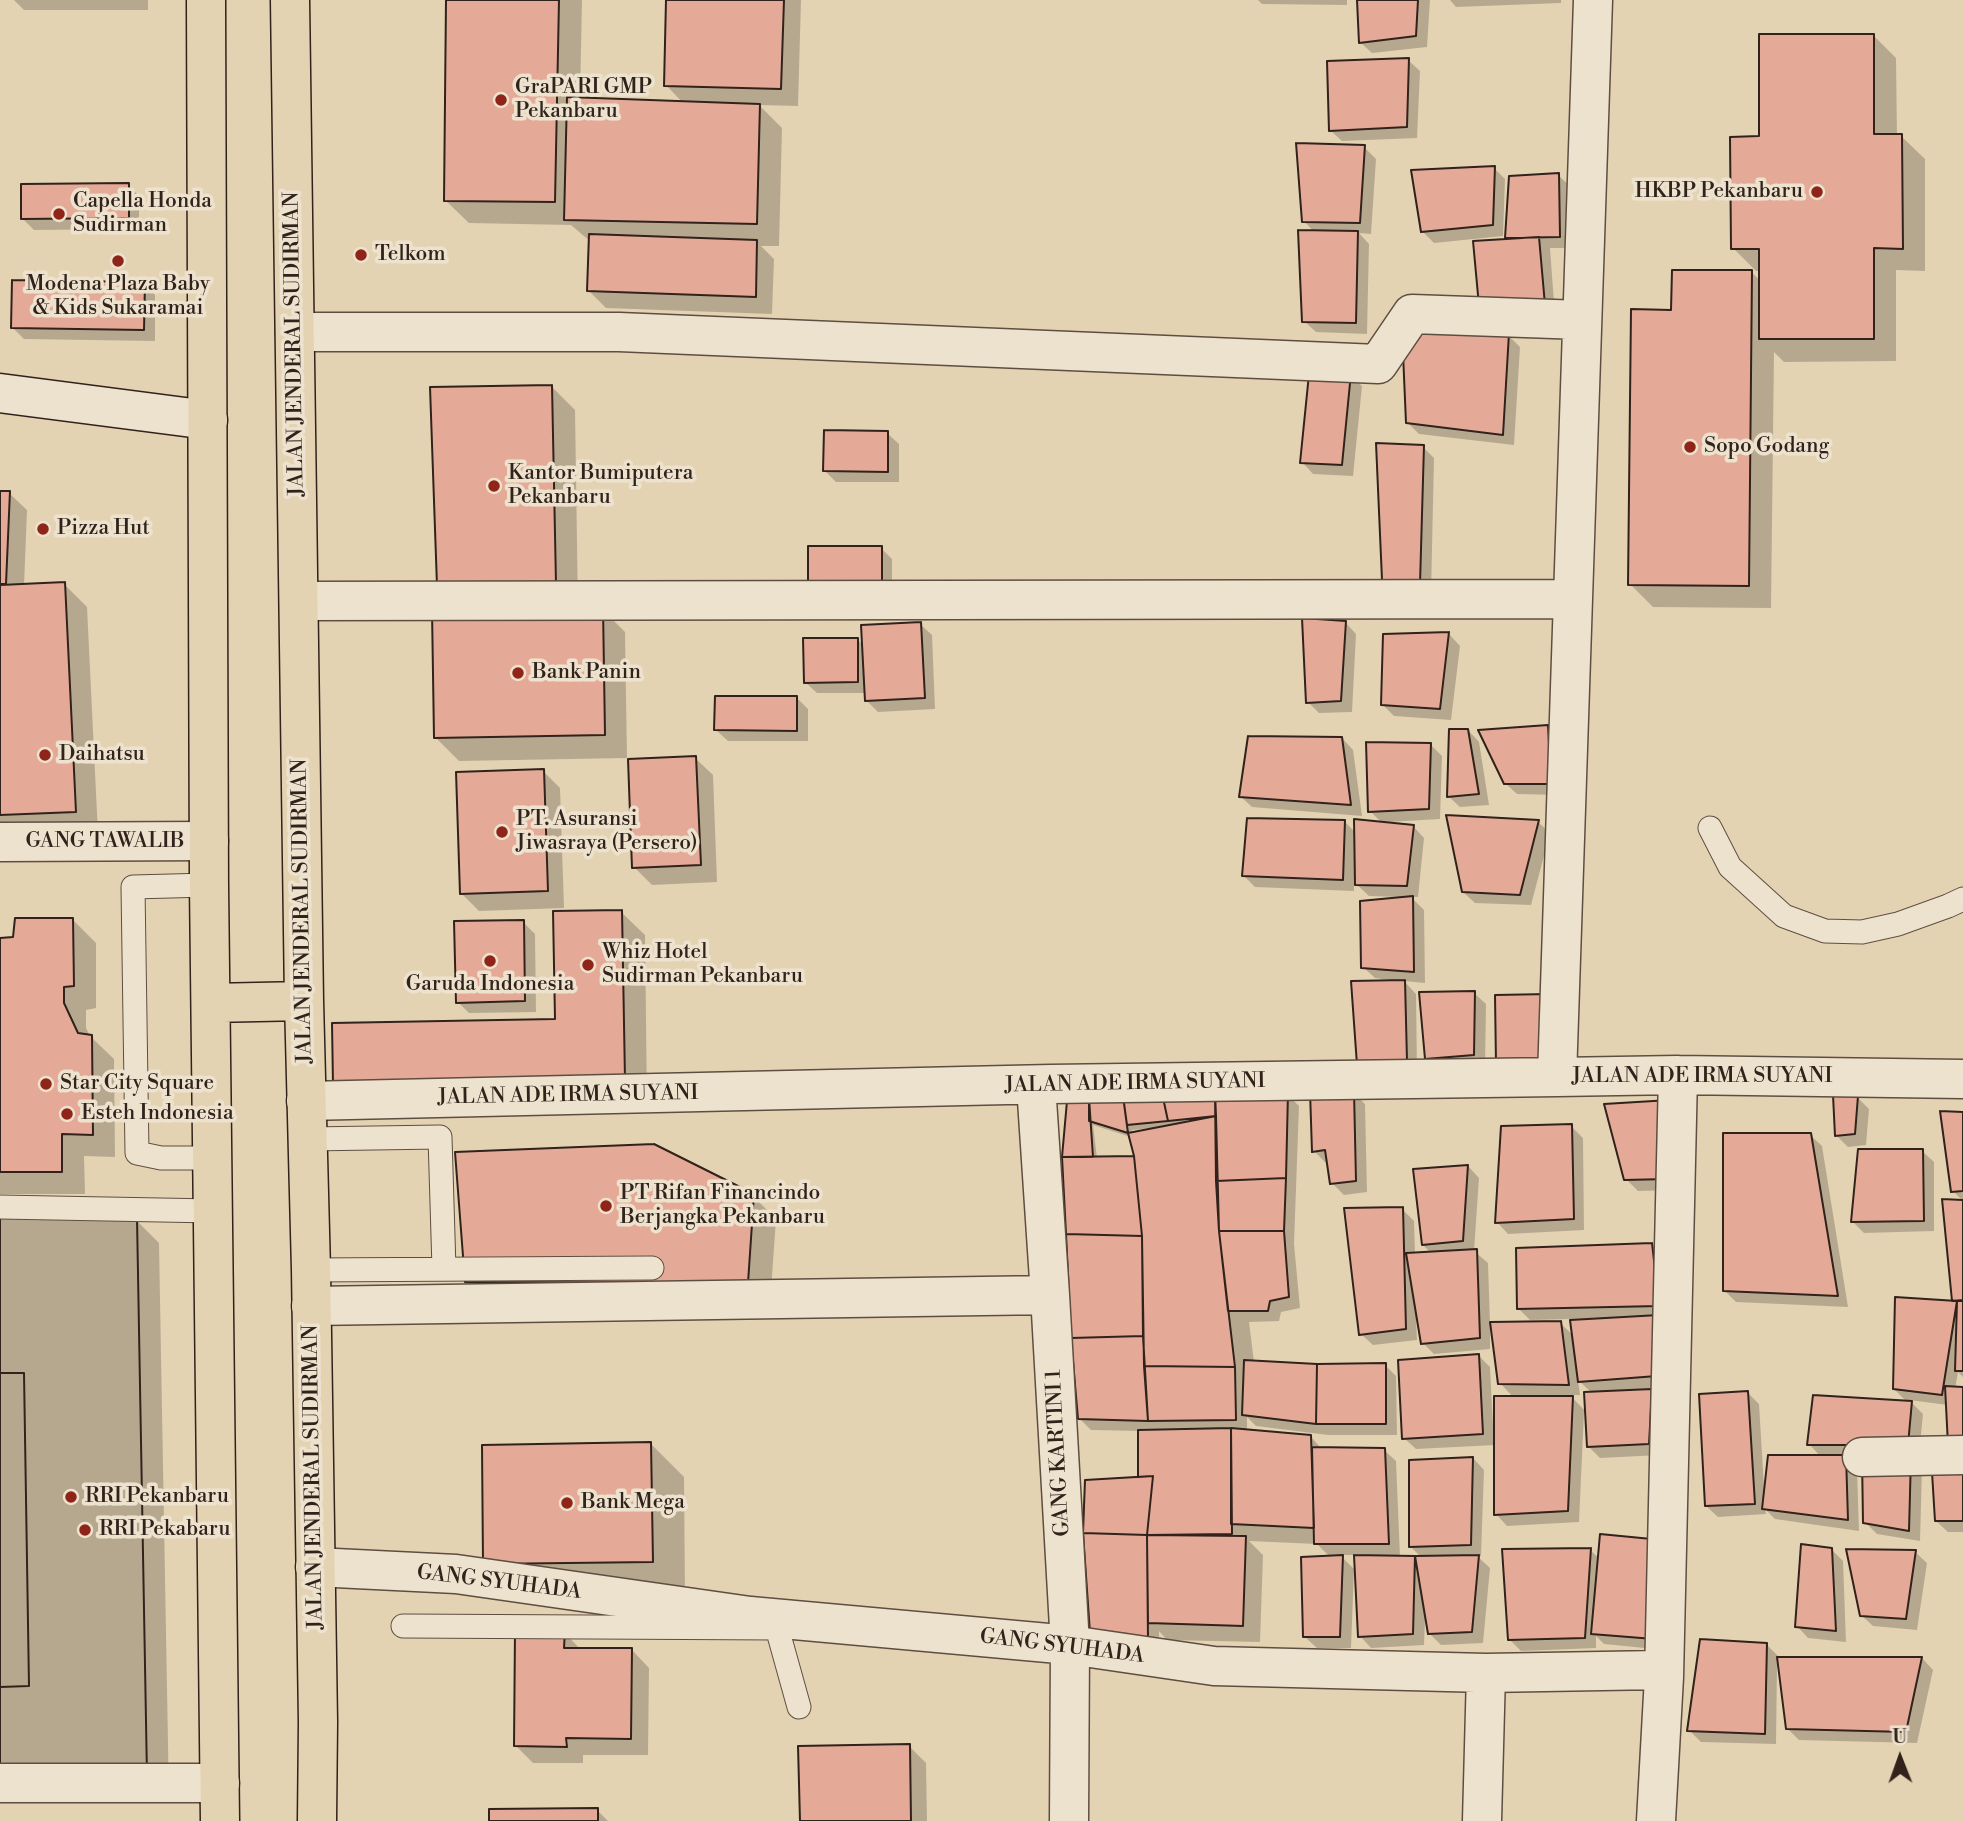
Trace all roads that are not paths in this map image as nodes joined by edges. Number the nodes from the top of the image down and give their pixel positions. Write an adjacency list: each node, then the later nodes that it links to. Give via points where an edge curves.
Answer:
1 (206, 0): 7 (main road)
2 (290, 0): 5 (main road, JALAN JENDERAL SUDIRMAN)
3 (1594, 0): 4 (street)
4 (1582, 320): 5 (street, via 1412,314 1378,365 619,332); 8 (street)
5 (295, 332): 9 (main road, JALAN JENDERAL SUDIRMAN)
6 (0, 393): 7 (street)
7 (208, 420): 11 (main road)
8 (1573, 599): 9 (street); 18 (street)
9 (299, 601): 15 (main road, JALAN JENDERAL SUDIRMAN)
10 (1710, 828): 14 (lane, via 1730,867 1784,916 1825,931 1862,932 1898,924)
11 (209, 841): 12 (street, GANG TAWALIB); 13 (main road)
12 (0, 842)
13 (209, 886): 16 (main road); 23 (lane, via 133,887 137,1153)
14 (1963, 899)
15 (304, 1001): 16 (main road); 21 (main road, JALAN JENDERAL SUDIRMAN)
16 (211, 1003): 23 (main road)
17 (1678, 1075): 18 (street, JALAN ADE IRMA SUYANI); 19 (street, JALAN ADE IRMA SUYANI); 36 (street)
18 (1557, 1077): 20 (street, JALAN ADE IRMA SUYANI)
19 (1963, 1079)
20 (1036, 1085): 21 (street, JALAN ADE IRMA SUYANI); 29 (street, GANG KARTINI 1)
21 (306, 1101): 22 (main road, JALAN JENDERAL SUDIRMAN)
22 (307, 1139): 27 (lane, via 440,1137); 28 (main road, JALAN JENDERAL SUDIRMAN)
23 (213, 1158): 25 (main road)
24 (0, 1207): 25 (lane)
25 (214, 1211): 39 (main road)
26 (652, 1268): 27 (lane)
27 (444, 1269): 28 (lane)
28 (311, 1288): 29 (street); 32 (main road, JALAN JENDERAL SUDIRMAN)
29 (1050, 1295): 34 (street, GANG KARTINI 1)
30 (1963, 1455): 31 (street)
31 (1862, 1457)
32 (315, 1567): 34 (street, GANG SYUHADA, via 456,1574 750,1616); 41 (main road, JALAN JENDERAL SUDIRMAN)
33 (403, 1626): 37 (lane, via 777,1628)
34 (1070, 1645): 35 (street, GANG SYUHADA, via 1214,1666); 42 (street, GANG KARTINI 1)
35 (1486, 1672): 36 (street, GANG SYUHADA, via 1650,1668); 43 (street)
36 (1664, 1677): 44 (street)
37 (799, 1707)
38 (0, 1783): 39 (street)
39 (220, 1783): 40 (main road)
40 (220, 1821)
41 (317, 1821)
42 (1069, 1821)
43 (1482, 1821)
44 (1656, 1821)

